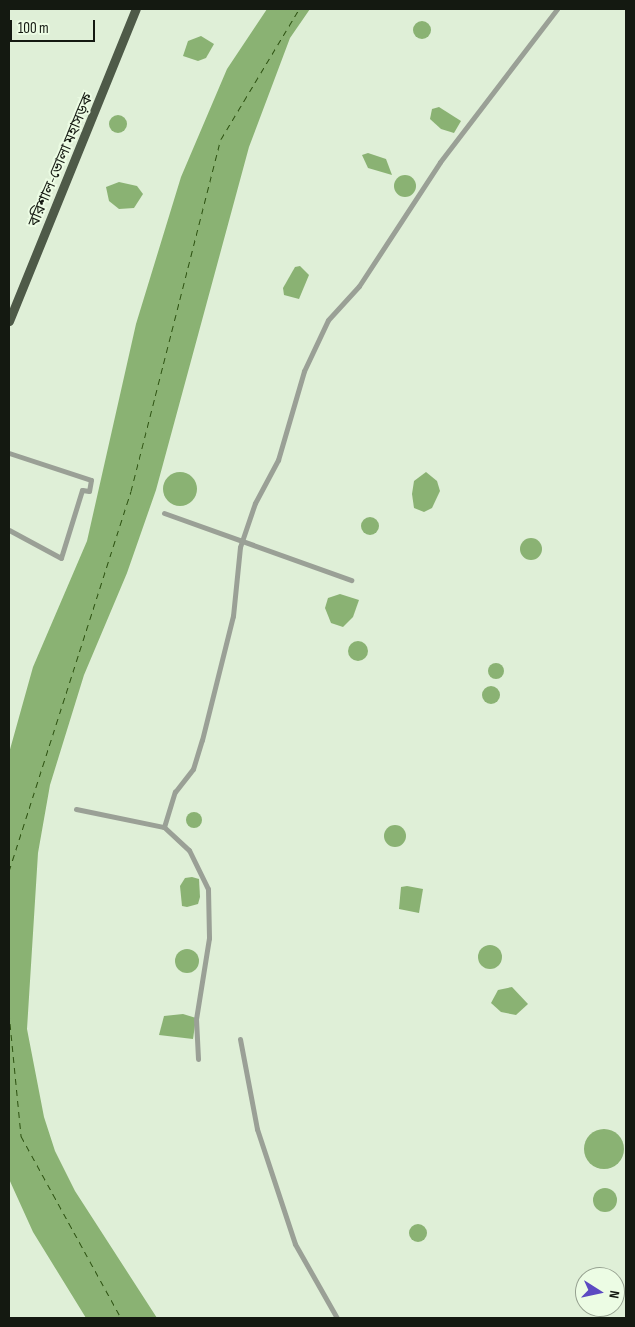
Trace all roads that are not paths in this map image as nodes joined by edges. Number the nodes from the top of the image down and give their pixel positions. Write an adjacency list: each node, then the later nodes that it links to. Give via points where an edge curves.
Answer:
1 (136, 9): 3 (highway, বরিশাল-ভোলা মহাসড়ক)
2 (557, 9): 7 (street, via 440,162 360,286 328,320 304,371 278,460 255,503)
3 (9, 321)
4 (9, 453): 6 (street, via 91,480 89,491 82,490 60,558)
5 (164, 513): 7 (street)
6 (9, 530)
7 (243, 542): 8 (street); 10 (street, via 237,557 238,591 233,616 200,749 187,779 174,792)
8 (351, 580)
9 (76, 809): 10 (street)
10 (164, 827): 12 (street, via 190,850 208,889 209,938 196,1018)
11 (240, 1039): 13 (street, via 257,1129 295,1244)
12 (198, 1059)
13 (337, 1318)

